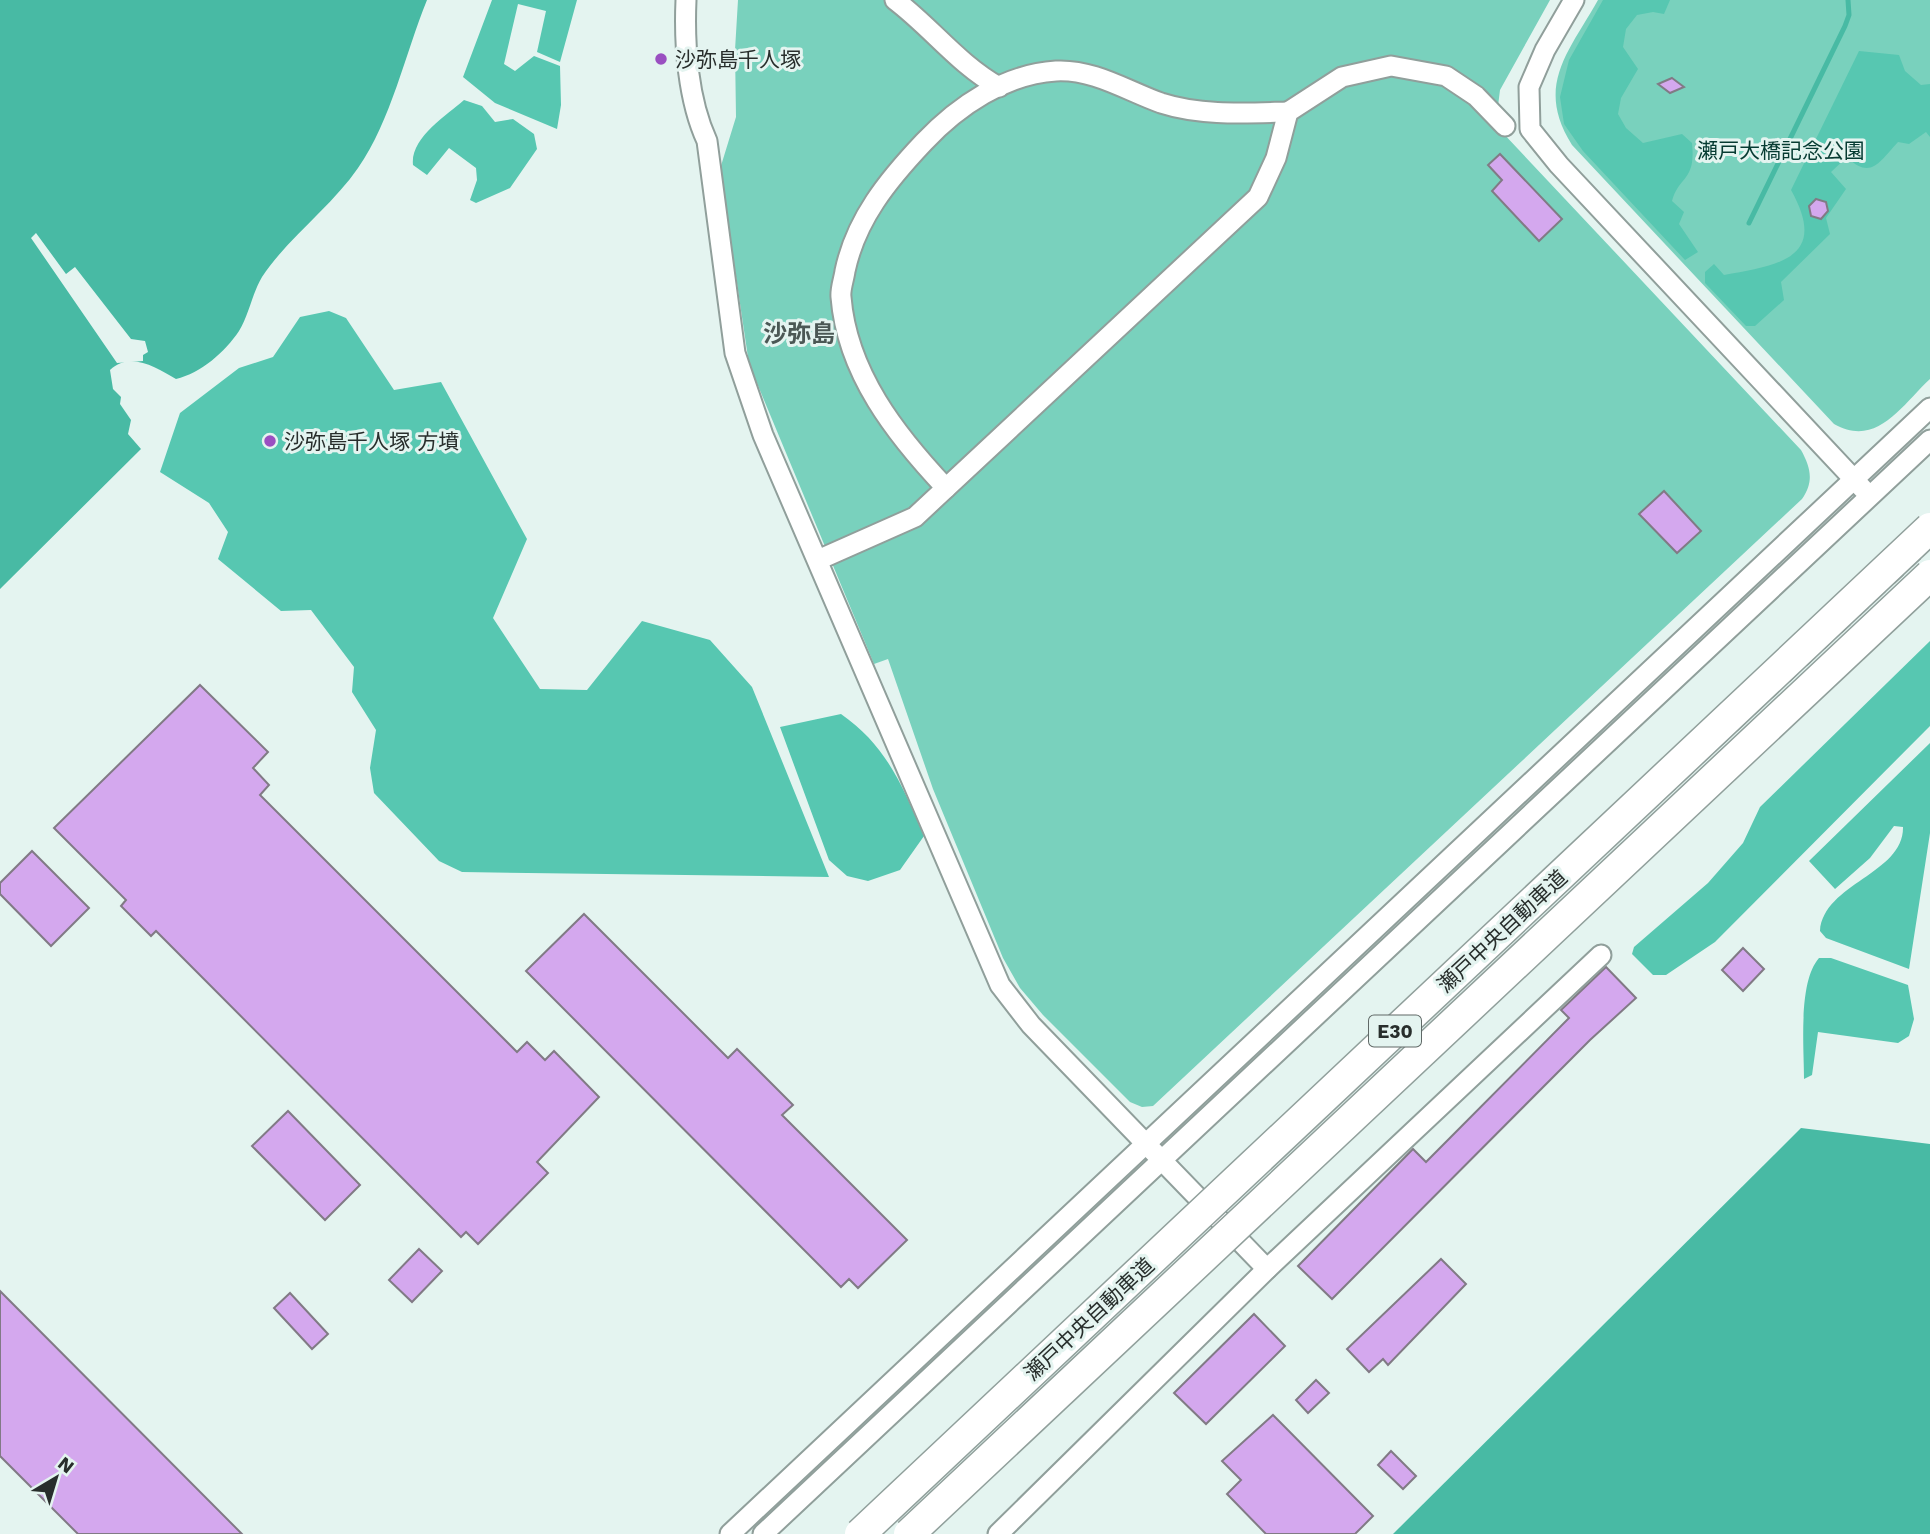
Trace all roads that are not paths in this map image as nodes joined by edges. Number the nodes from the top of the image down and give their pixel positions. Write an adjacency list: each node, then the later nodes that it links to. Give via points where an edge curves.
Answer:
1 (686, 0): 13 (street, via 684,35 706,142 735,353 763,435)
2 (895, 0): 4 (street, via 967,67)
3 (1574, 0): 9 (street, via 1529,87 1530,129)
4 (999, 87): 5 (street, via 1056,71 1089,74 1163,104 1194,110); 10 (street, via 984,92 935,131 897,170 868,209 849,251 841,295 852,347 876,402 908,449)
5 (1288, 112): 6 (street, via 1342,77 1391,66 1446,76 1476,96); 10 (street, via 1276,158 1258,197)
6 (1505, 126)
7 (1930, 408): 9 (street)
8 (1930, 440): 11 (street)
9 (1854, 480): 11 (street); 16 (street)
10 (946, 488): 13 (street, via 915,517)
11 (1870, 497): 17 (street)
12 (1930, 528): 21 (highway, 瀬戸中央自動車道 / E30, bridge)
13 (818, 560): 16 (street, via 1000,985 1031,1025)
14 (1930, 575): 22 (highway, 瀬戸中央自動車道 / E30, bridge)
15 (1601, 955): 18 (street)
16 (1146, 1144): 17 (street); 19 (street)
17 (1162, 1161): 18 (street); 20 (street)
18 (1267, 1269): 23 (street)
19 (730, 1534)
20 (763, 1534)
21 (860, 1534)
22 (909, 1534)
23 (998, 1534)

